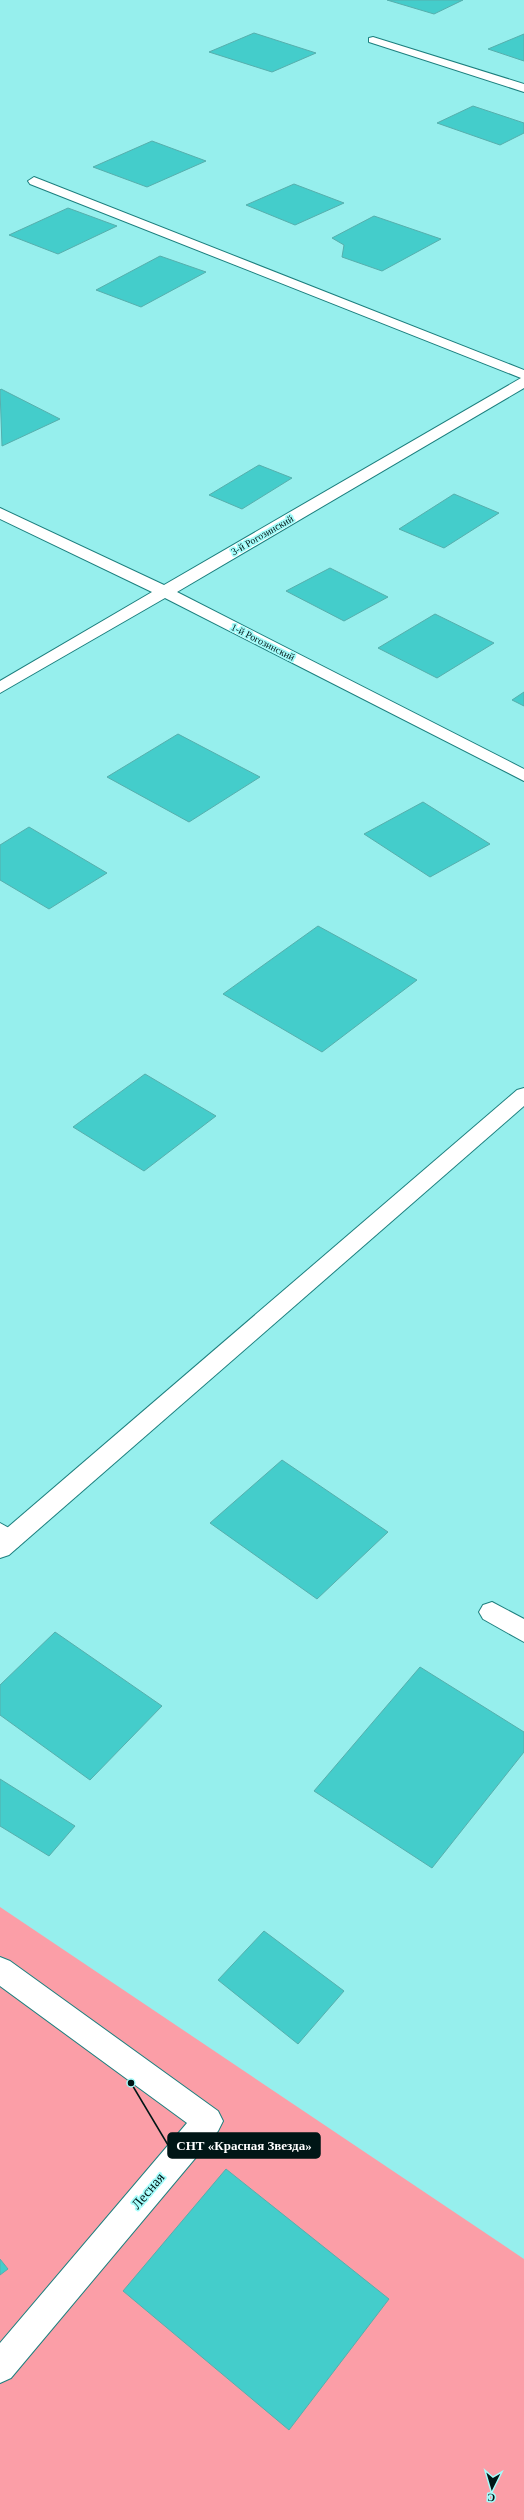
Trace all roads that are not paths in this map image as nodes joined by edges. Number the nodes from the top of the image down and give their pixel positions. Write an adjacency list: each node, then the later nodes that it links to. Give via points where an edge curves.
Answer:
1 (373, 40): 2 (lane)
2 (524, 88)
3 (34, 181): 4 (lane)
4 (524, 375)
5 (524, 382): 7 (lane, 3-й Рогозинский)
6 (0, 513): 7 (lane, 1-й Рогозинский)
7 (165, 592): 8 (lane, 3-й Рогозинский); 9 (lane, 1-й Рогозинский)
8 (0, 688)
9 (524, 776)
10 (524, 1095): 11 (lane)
11 (3, 1540)
12 (492, 1612): 13 (lane)
13 (524, 1632)
14 (0, 1970): 15 (lane, Лесная, via 208,2120)
15 (0, 2367)

